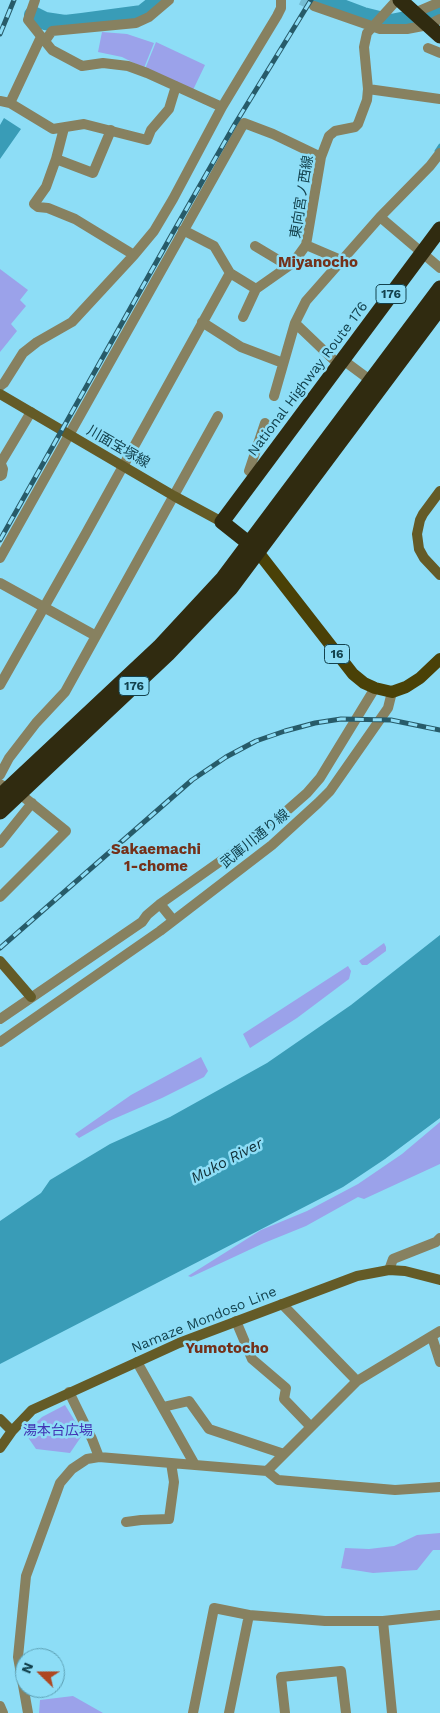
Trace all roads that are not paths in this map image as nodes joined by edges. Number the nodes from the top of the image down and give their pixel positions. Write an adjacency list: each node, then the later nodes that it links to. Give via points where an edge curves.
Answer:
1 (35, 0): 10 (street, via 28,20)
2 (169, 0): 10 (street, via 149,17 136,23 52,31)
3 (281, 0): 17 (street, via 277,16)
4 (398, 0): 7 (highway); 8 (street, 東向宮ノ西線)
5 (440, 2): 7 (street)
6 (314, 6): 8 (street)
7 (424, 19): 8 (street, via 407,29 380,30); 9 (highway)
8 (377, 23): 14 (street, 東向宮ノ西線, via 367,33 364,47)
9 (440, 36)
10 (43, 39): 13 (street, via 52,50 82,66 128,66); 16 (street)
11 (428, 48): 12 (street)
12 (440, 53)
13 (176, 86): 17 (street); 19 (street, via 169,110 146,140)
14 (368, 88): 15 (street); 21 (street, 東向宮ノ西線, via 358,124 335,131)
15 (440, 99)
16 (5, 102): 18 (street, via 53,129)
17 (222, 107): 29 (street, via 154,231)
18 (64, 128): 19 (street, via 84,124); 22 (street)
19 (111, 130): 22 (street, via 93,173)
20 (440, 153): 23 (street)
21 (321, 157): 25 (street, via 244,123); 26 (street, 東向宮ノ西線)
22 (56, 159): 29 (street, via 46,187 34,204 75,219)
23 (380, 217): 28 (street); 30 (street)
24 (440, 229): 28 (highway, National Highway Route 176 / 176)
25 (183, 230): 33 (street, via 214,246); 49 (street)
26 (306, 245): 30 (street, 東向宮ノ西線); 31 (street)
27 (255, 246): 31 (street, via 285,264)
28 (422, 254): 32 (street); 41 (highway, National Highway Route 176 / 176)
29 (134, 255): 43 (street, via 72,322 23,353)
30 (341, 260): 39 (street, via 306,301)
31 (293, 263): 35 (street)
32 (440, 268)
33 (230, 273): 35 (street); 38 (street)
34 (440, 288): 42 (highway, 176)
35 (256, 289): 37 (street)
36 (440, 308): 57 (highway, 176)
37 (243, 317)
38 (202, 322): 40 (street, via 239,351); 51 (street)
39 (295, 323): 40 (street); 41 (street)
40 (283, 363): 45 (street)
41 (341, 363): 42 (street); 53 (highway, National Highway Route 176 / 176)
42 (370, 380): 57 (highway, 176)
43 (0, 386)
44 (0, 394): 46 (main road, 川面宝塚線)
45 (274, 396)
46 (30, 412): 49 (main road, 川面宝塚線); 50 (street)
47 (218, 416): 55 (street)
48 (265, 423): 53 (street, via 249,471)
49 (69, 434): 51 (main road, 川面宝塚線); 58 (street)
50 (0, 464): 52 (street, via 3,469)
51 (124, 466): 55 (main road, 川面宝塚線); 61 (street)
52 (0, 476)
53 (256, 476): 56 (highway, National Highway Route 176 / 176)
54 (440, 491): 59 (main road, via 423,514 417,534 419,549)
55 (174, 496): 56 (main road, 川面宝塚線); 62 (street)
56 (222, 522): 57 (highway)
57 (253, 547): 65 (main road, 16, via 353,674); 70 (highway, 176, via 159,646)
58 (0, 558)
59 (440, 576)
60 (0, 583): 61 (street)
61 (45, 607): 62 (street); 64 (street)
62 (96, 636): 69 (street, via 65,692 36,723)
63 (440, 659): 66 (main road, via 420,678)
64 (0, 685)
65 (375, 688): 66 (main road, 16); 67 (street, 武庫川通り線)
66 (392, 692): 68 (street, 武庫川通り線, via 388,708)
67 (354, 724): 68 (street); 75 (street, 武庫川通り線, via 307,793 266,829)
68 (374, 728): 76 (street, 武庫川通り線, via 318,803 272,845)
69 (0, 775)
70 (7, 791): 71 (street); 72 (highway, 176)
71 (32, 803): 73 (street); 74 (street, via 66,831)
72 (0, 812)
73 (0, 843)
74 (0, 897)
75 (160, 904): 76 (street); 78 (street, 武庫川通り線, via 113,943)
76 (173, 920): 79 (street, 武庫川通り線)
77 (0, 961): 78 (main road)
78 (31, 996): 79 (street); 80 (street, 武庫川通り線)
79 (43, 1012): 81 (street, 武庫川通り線)
80 (0, 1019)
81 (0, 1042)
82 (440, 1238): 83 (street, via 393,1259)
83 (389, 1270): 84 (main road, Namaze Mondoso Line); 85 (main road, Namaze Mondoso Line, via 357,1276)
84 (440, 1280)
85 (282, 1304): 86 (main road, Namaze Mondoso Line); 90 (street)
86 (236, 1321): 88 (main road, Namaze Mondoso Line); 94 (street, via 252,1359 286,1388 284,1399)
87 (436, 1334): 89 (street); 90 (street)
88 (137, 1362): 91 (main road, Namaze Mondoso Line); 92 (street)
89 (440, 1362)
90 (357, 1381): 94 (street)
91 (69, 1392): 95 (main road, Namaze Mondoso Line, via 32,1410); 98 (street)
92 (163, 1407): 97 (street, via 189,1401 210,1429); 100 (street)
93 (0, 1419): 95 (main road)
94 (311, 1426): 97 (street)
95 (12, 1431): 96 (main road, Namaze Mondoso Line)
96 (0, 1448)
97 (284, 1454): 101 (street)
98 (99, 1457): 99 (street); 109 (street, via 87,1459 72,1469 60,1483 26,1576 18,1657)
99 (172, 1463): 100 (street); 103 (street, via 174,1482 169,1520)
100 (195, 1465): 101 (street)
101 (267, 1470): 102 (street, via 278,1480 395,1490)
102 (440, 1487)
103 (126, 1522)
104 (248, 1615): 106 (street, via 325,1621); 110 (street, via 214,1608); 111 (street)
105 (440, 1615): 106 (street)
106 (383, 1621): 114 (street)
107 (0, 1706): 108 (street)
108 (2, 1713)
109 (28, 1713)
110 (193, 1713)
111 (230, 1713)
112 (285, 1713): 113 (street, via 281,1677 341,1671)
113 (346, 1713)
114 (392, 1713)

